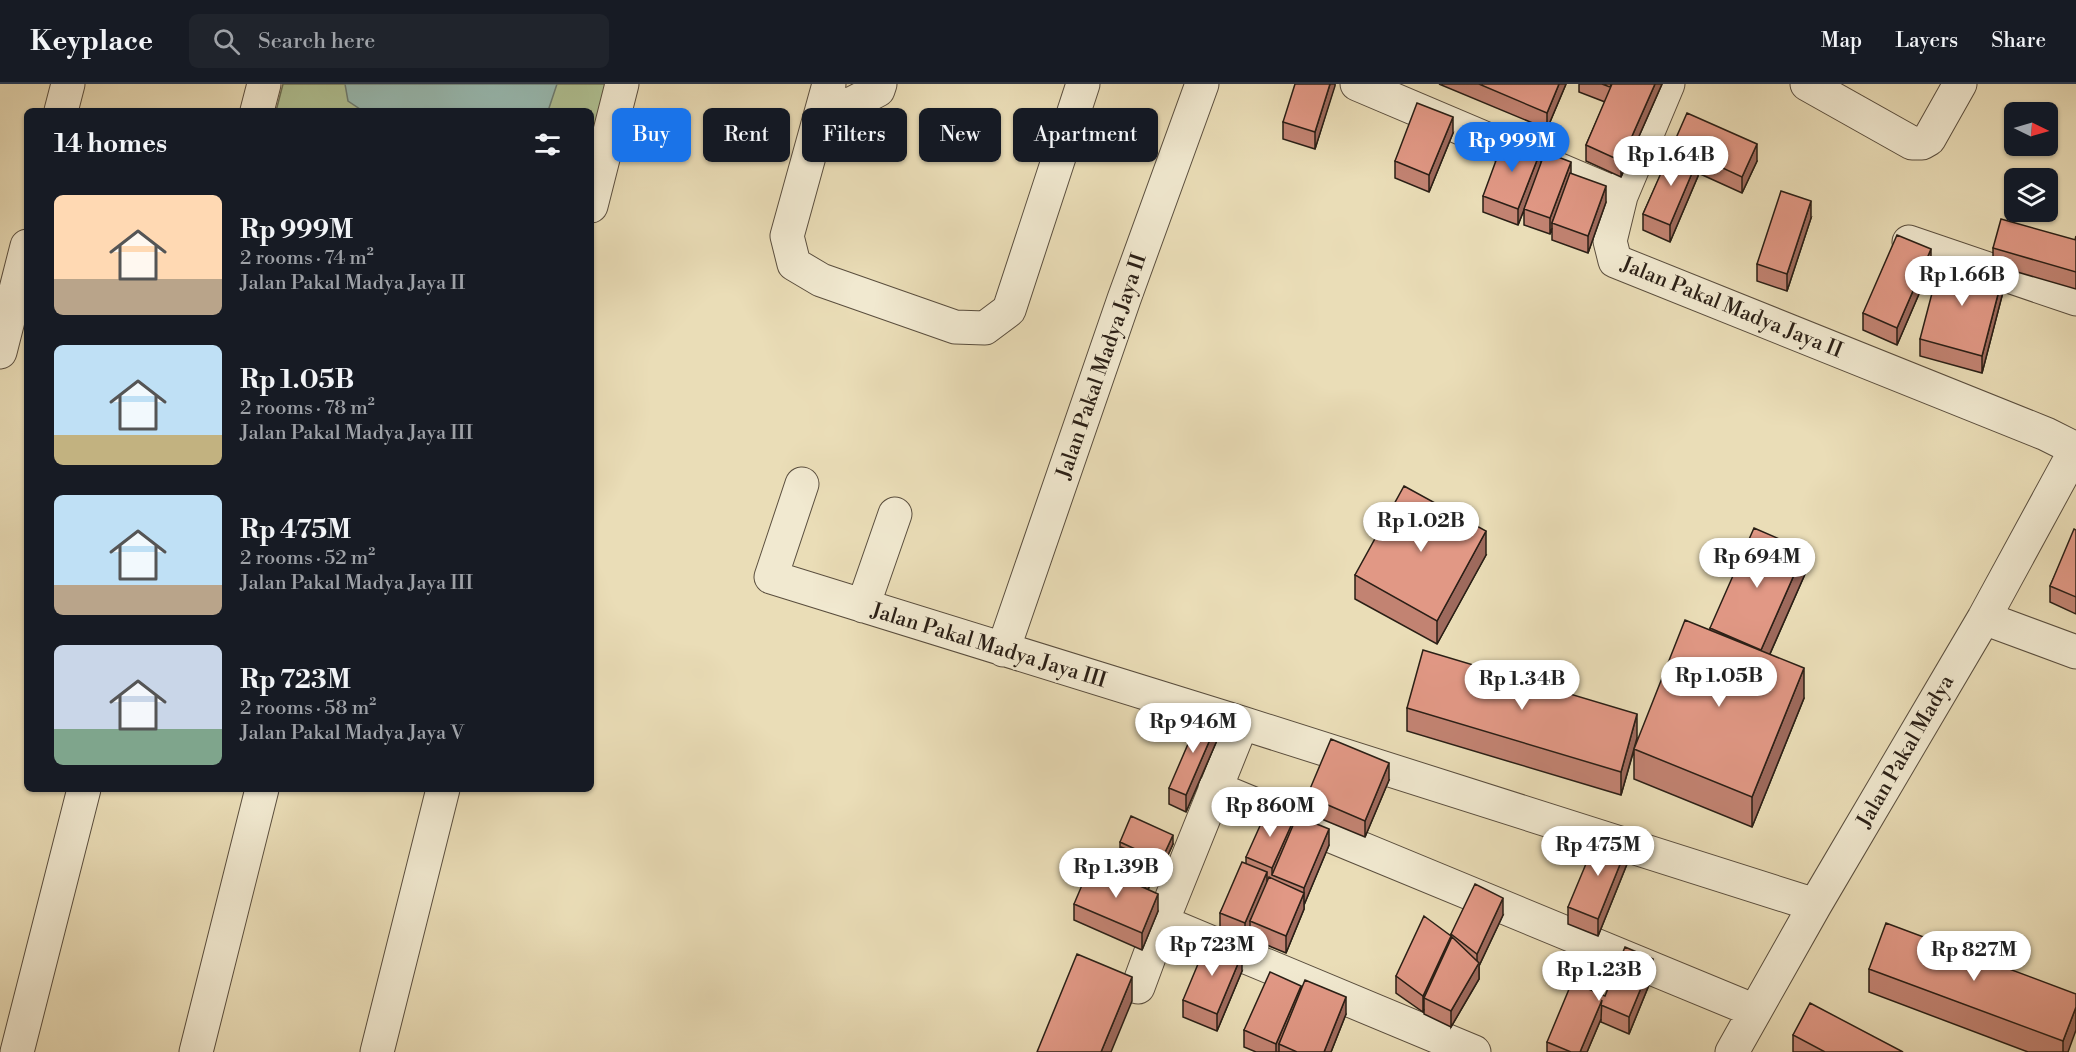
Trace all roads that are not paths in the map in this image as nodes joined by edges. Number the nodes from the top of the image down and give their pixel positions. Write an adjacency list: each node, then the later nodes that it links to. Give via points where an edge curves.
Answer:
1 (68, 84): 12 (street)
2 (264, 84): 13 (street)
3 (622, 84): 14 (street)
4 (880, 84): 11 (street, via 878,90 852,104)
5 (1083, 84): 11 (street, via 1009,310 985,328 955,327 821,280 794,264 786,236)
6 (1202, 84): 26 (street, Jalan Pakal Madya Jaya II)
7 (1357, 84): 15 (street)
8 (1668, 84): 15 (street)
9 (1807, 84): 10 (street, via 1912,143 1922,143 1929,139)
10 (1960, 84)
11 (826, 95)
12 (63, 108)
13 (258, 108)
14 (594, 194)
15 (1621, 196): 21 (street, Jalan Pakal Madya Jaya II, via 1610,242 1615,261)
16 (1909, 242): 18 (street)
17 (24, 270): 19 (street)
18 (2076, 299)
19 (20, 301): 20 (street)
20 (0, 352)
21 (2076, 449): 25 (street, Jalan Pakal Madya)
22 (802, 484): 24 (street, Jalan Pakal Madya Jaya III, via 771,577)
23 (895, 514): 24 (street)
24 (863, 606): 26 (street, Jalan Pakal Madya Jaya III)
25 (1984, 618): 27 (street); 33 (street, Jalan Pakal Madya)
26 (1003, 650): 28 (street, Jalan Pakal Madya Jaya III)
27 (2076, 652)
28 (1242, 723): 29 (street); 33 (street, Jalan Pakal Madya Jaya III)
29 (1215, 788): 34 (street); 36 (street)
30 (83, 792): 37 (street)
31 (261, 792): 38 (street)
32 (442, 792): 39 (street)
33 (1815, 905): 36 (street, Jalan Pakal Madya)
34 (1162, 922): 35 (street); 40 (street)
35 (1138, 987)
36 (1755, 1011): 41 (street, Jalan Pakal Madya)
37 (17, 1052)
38 (196, 1052)
39 (377, 1052)
40 (1474, 1052)
41 (1732, 1052)

